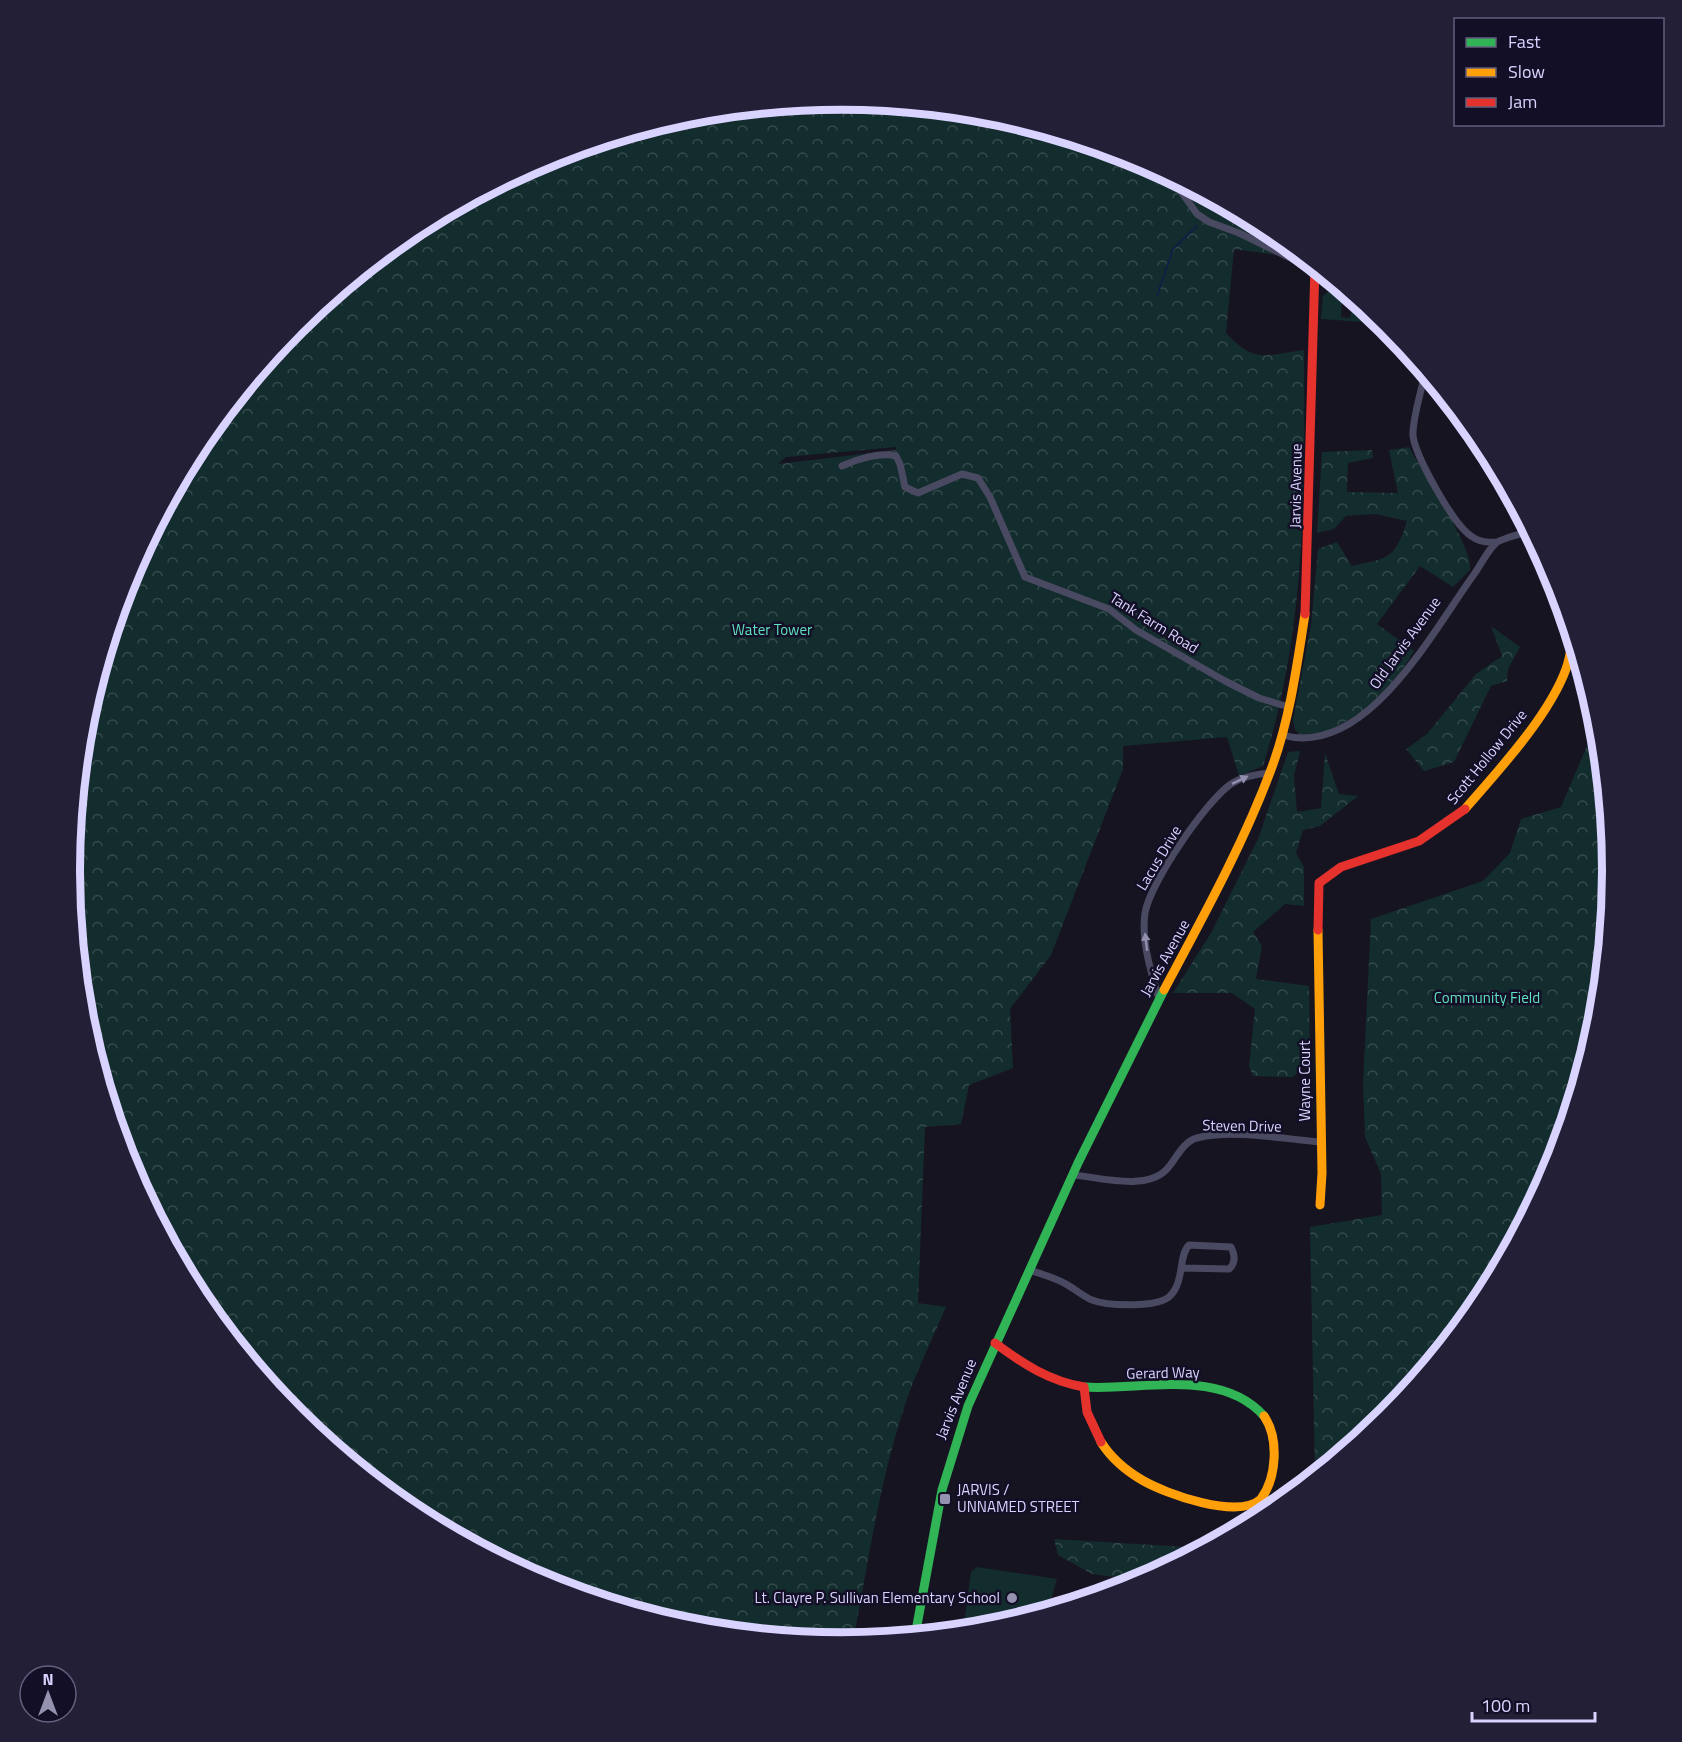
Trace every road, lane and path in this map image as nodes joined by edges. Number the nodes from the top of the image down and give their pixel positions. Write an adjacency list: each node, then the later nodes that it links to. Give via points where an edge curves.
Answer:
1 (1179, 188): 2 (street, via 1197,214 1209,222)
2 (1304, 266)
3 (1315, 275): 9 (street, Jarvis Avenue, via 1307,596)
4 (1423, 380): 7 (street, via 1414,428 1415,444 1459,525 1478,540)
5 (842, 466): 9 (street, Tank Farm Road, via 855,460 896,456 905,487 918,493 962,474 978,478 1025,577 1109,609 1136,630 1225,681)
6 (1524, 533): 7 (street)
7 (1497, 542): 10 (street, Old Jarvis Avenue, via 1409,667 1369,711 1322,737 1295,739)
8 (1570, 652): 12 (street, Scott Hollow Drive, via 1552,698 1463,811 1419,841 1341,867 1322,879 1317,891)
9 (1289, 707): 10 (street, Jarvis Avenue)
10 (1282, 735): 11 (street, Jarvis Avenue)
11 (1270, 773): 13 (street, Jarvis Avenue, via 1229,870); 13 (street, Lacus Drive, one-way to 11, via 1145,930 1145,913 1152,891 1221,792 1248,776)
12 (1317, 958): 14 (street, Wayne Court)
13 (1159, 999): 15 (street, Jarvis Avenue)
14 (1320, 1142): 15 (street, Steven Drive, via 1197,1137 1166,1170 1151,1179); 16 (street, Wayne Court)
15 (1072, 1175): 18 (street, Jarvis Avenue)
16 (1320, 1205)
17 (1183, 1268): 17 (street, via 1189,1245 1224,1245 1233,1251 1234,1261 1229,1269); 18 (street, via 1175,1289 1165,1300 1123,1304 1093,1300 1061,1281)
18 (1029, 1270): 19 (street, Jarvis Avenue)
19 (995, 1343): 20 (street, Gerard Way, via 1048,1379); 21 (street, Jarvis Avenue, via 962,1420 946,1470)
20 (1084, 1387): 20 (street, Gerard Way, via 1098,1439 1118,1464 1136,1478 1171,1494 1216,1504 1248,1506 1265,1494 1275,1453 1274,1431 1268,1418 1248,1401 1205,1386)
21 (916, 1628)

